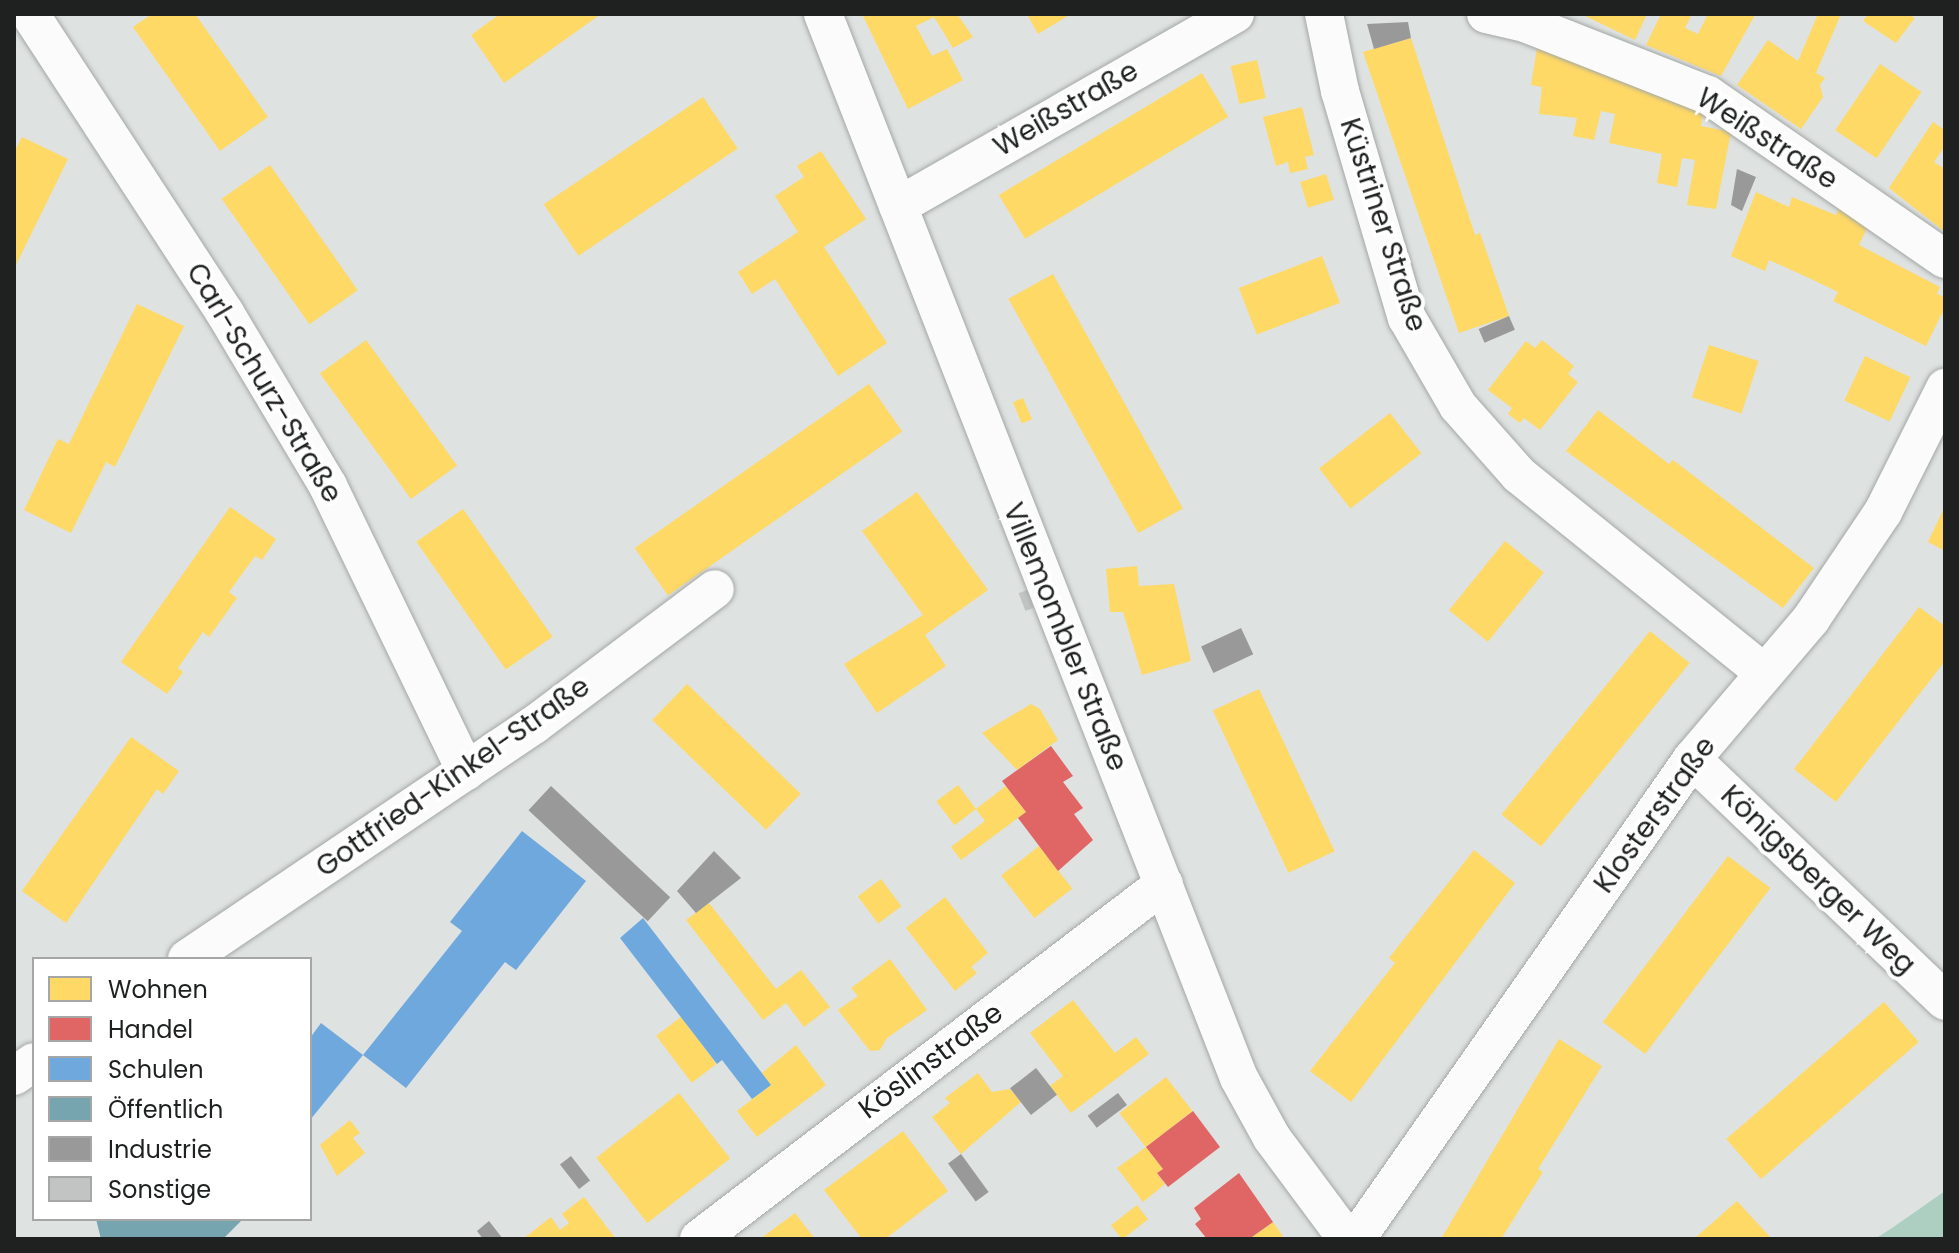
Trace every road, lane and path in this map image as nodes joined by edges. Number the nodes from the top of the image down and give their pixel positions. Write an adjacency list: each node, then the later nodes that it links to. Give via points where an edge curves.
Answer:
1 (30, 14): 12 (street, Carl-Schurz-Straße, via 225,313 328,486)
2 (823, 14): 6 (street, Villemombler Straße)
3 (1235, 14): 6 (street, Weißstraße)
4 (1324, 14): 10 (street, Küstriner Straße, via 1340,91 1407,318 1458,406 1519,475)
5 (1486, 14): 7 (street, Weißstraße, via 1525,23 1708,95)
6 (898, 206): 13 (street, Villemombler Straße)
7 (1945, 259)
8 (1945, 388): 10 (street, Klosterstraße, via 1883,512 1811,619)
9 (715, 589): 12 (street, Gottfried-Kinkel-Straße)
10 (1764, 673): 11 (street, Klosterstraße)
11 (1692, 759): 15 (street, Königsberger Weg); 18 (street, Klosterstraße)
12 (466, 771): 14 (street, Gottfried-Kinkel-Straße)
13 (1164, 884): 16 (street, Köslinstraße); 17 (street, Villemombler Straße, via 1239,1078 1272,1138)
14 (190, 957)
15 (1945, 1001)
16 (699, 1239)
17 (1347, 1239)
18 (1356, 1239)

